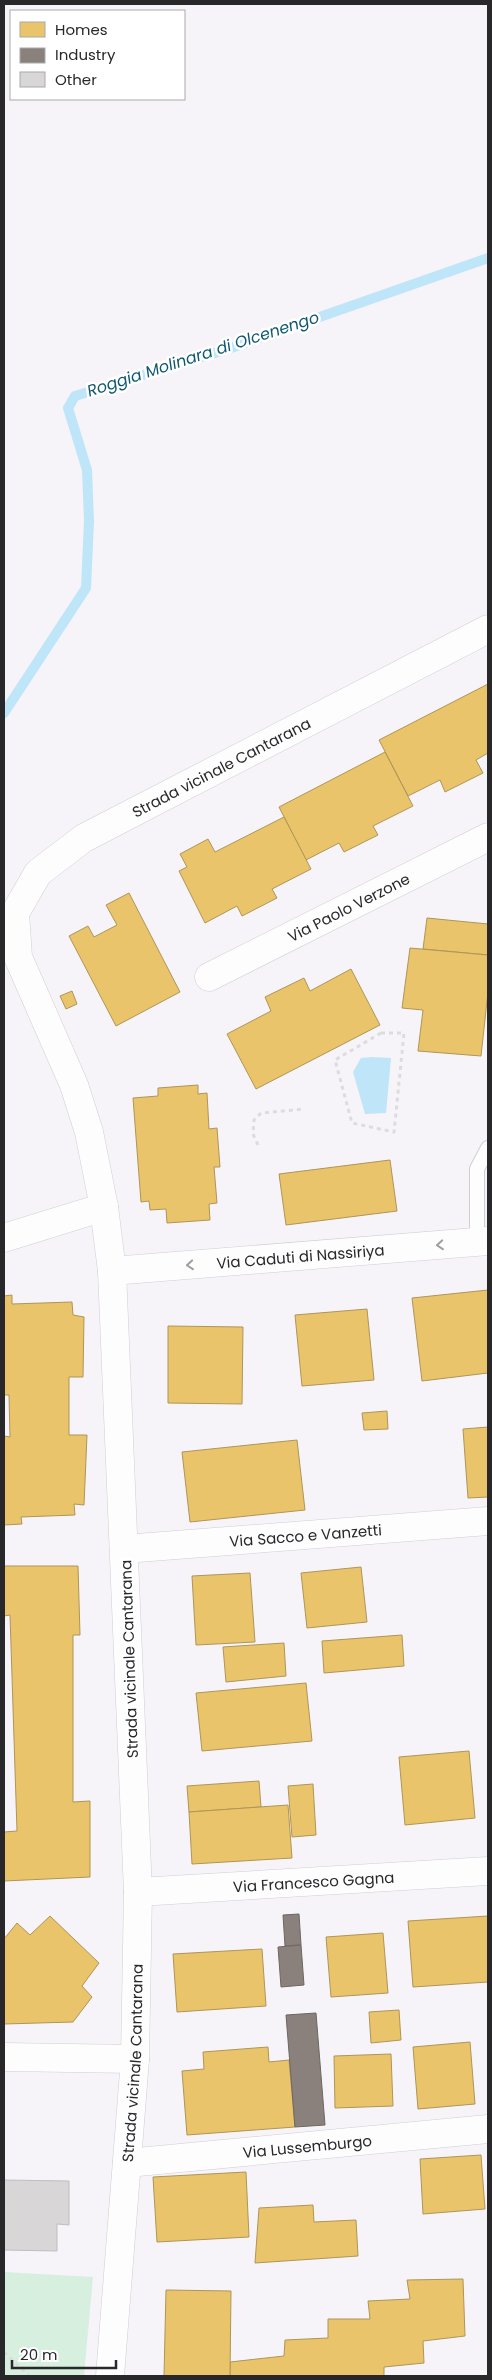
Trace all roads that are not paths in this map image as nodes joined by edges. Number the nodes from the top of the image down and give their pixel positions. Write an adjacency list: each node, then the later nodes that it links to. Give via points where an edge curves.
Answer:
1 (488, 629): 3 (street, Strada vicinale Cantarana, via 84,838 38,873)
2 (488, 837): 5 (street, Via Paolo Verzone)
3 (10, 912): 4 (street, Strada vicinale Cantarana)
4 (11, 960): 7 (street, Strada vicinale Cantarana, via 74,1085 89,1132)
5 (209, 977)
6 (488, 1148): 9 (lane, via 477,1169)
7 (104, 1207): 8 (street); 10 (street, Strada vicinale Cantarana)
8 (4, 1238)
9 (483, 1242): 10 (street, Via Caduti di Nassiriya, one-way to 10)
10 (112, 1271): 12 (street, Strada vicinale Cantarana)
11 (488, 1522): 12 (street, Via Sacco e Vanzetti)
12 (124, 1550): 14 (street, Strada vicinale Cantarana)
13 (488, 1871): 14 (street, Via Francesco Gagna)
14 (138, 1892): 16 (street, Strada vicinale Cantarana)
15 (4, 2057): 16 (street)
16 (134, 2059): 18 (street, Strada vicinale Cantarana)
17 (488, 2129): 18 (street, Via Lussemburgo)
18 (128, 2163): 19 (street, Strada vicinale Cantarana)
19 (110, 2376)

